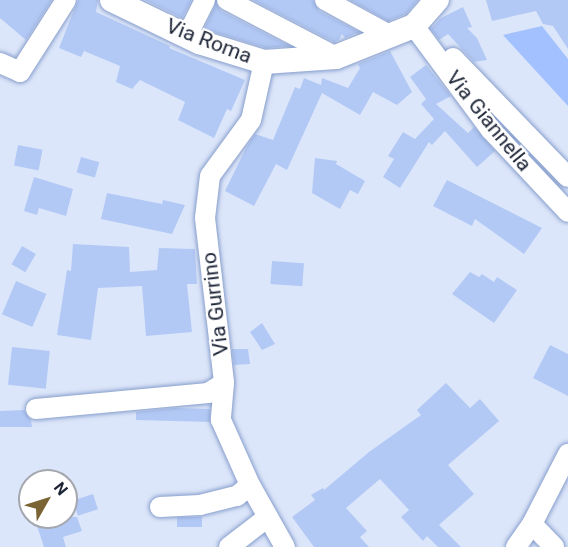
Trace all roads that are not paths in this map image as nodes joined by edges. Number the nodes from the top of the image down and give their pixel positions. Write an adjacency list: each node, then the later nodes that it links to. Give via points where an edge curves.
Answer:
1 (66, 0): 13 (street, via 20,72)
2 (112, 0): 8 (street, Via Roma)
3 (205, 0): 8 (street)
4 (227, 0): 10 (street)
5 (325, 0): 9 (street)
6 (437, 0): 7 (street, Via Roma)
7 (414, 26): 9 (street, Via Roma); 15 (street, Via Giannella, via 491,130)
8 (187, 36): 12 (street, Via Roma)
9 (391, 36): 10 (street, Via Roma)
10 (336, 57): 12 (street, Via Roma)
11 (453, 58): 14 (street)
12 (264, 62): 16 (street, Via Gurrino, via 251,120 210,176 208,186 205,218)
13 (0, 63)
14 (568, 177)
15 (568, 212)
16 (224, 383): 17 (street, via 208,393); 19 (street, Via Gurrino, via 221,420)
17 (36, 409)
18 (568, 454): 22 (street)
19 (250, 485): 20 (street, via 237,496 210,503); 21 (street, Via Gurrino)
20 (160, 507)
21 (268, 517): 23 (street); 24 (street, Via Gurrino)
22 (532, 524): 25 (street); 26 (street)
23 (229, 547)
24 (285, 547)
25 (516, 547)
26 (554, 547)

